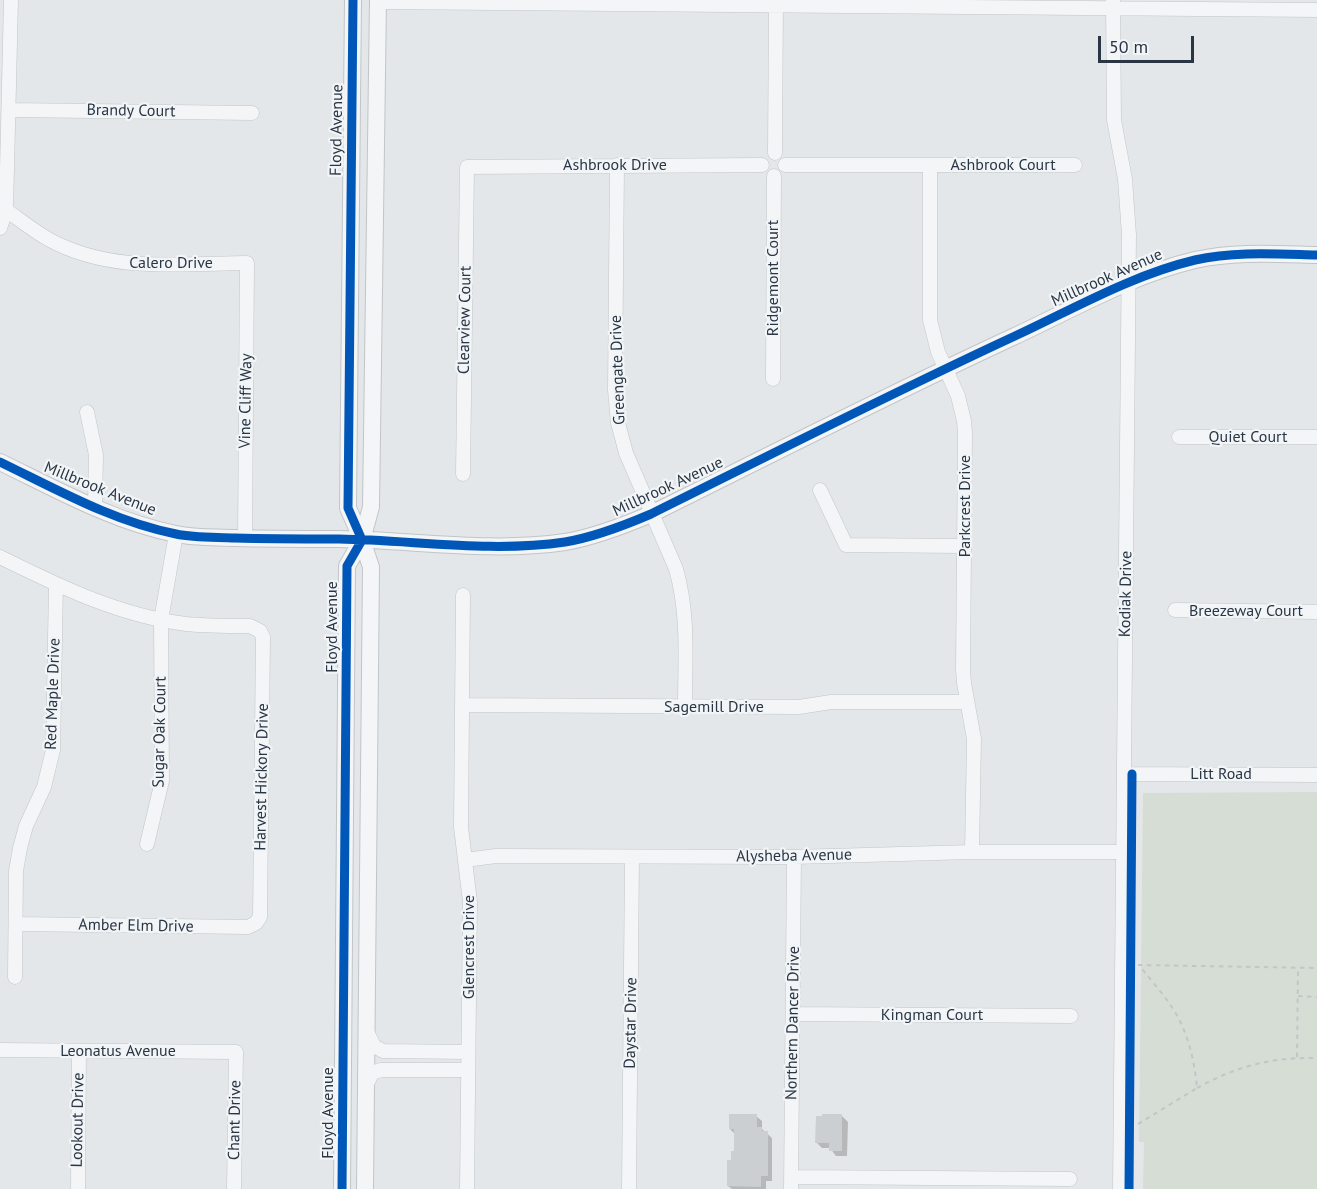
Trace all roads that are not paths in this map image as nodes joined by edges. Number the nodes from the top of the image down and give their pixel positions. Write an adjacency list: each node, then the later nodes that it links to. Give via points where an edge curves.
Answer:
1 (11, 0): 8 (street)
2 (353, 0): 35 (street, Floyd Avenue, via 348,508)
3 (378, 1): 4 (street); 35 (street, Floyd Avenue, via 371,507)
4 (474, 2): 5 (street)
5 (776, 3): 6 (street); 10 (street)
6 (1113, 5): 7 (street); 22 (street, Kodiak Drive, via 1114,120 1128,204)
7 (1317, 10)
8 (10, 110): 9 (street, Brandy Court); 18 (street)
9 (252, 113)
10 (775, 153): 12 (street, via 766,156); 13 (street)
11 (617, 165): 12 (street, Ashbrook Drive); 16 (street, Ashbrook Drive); 32 (street, Greengate Drive, via 616,407 626,453)
12 (762, 165): 17 (street, via 766,173)
13 (785, 165): 15 (street); 17 (street, via 783,172)
14 (1075, 165): 15 (street, Ashbrook Court)
15 (930, 166): 23 (street, Parkcrest Drive, via 929,310)
16 (467, 167): 29 (street, Clearview Court)
17 (774, 176): 24 (street, Ridgemont Court)
18 (3, 209): 19 (street); 21 (street, Calero Drive, via 48,239 87,256 128,264)
19 (0, 228)
20 (1317, 255): 22 (street, Millbrook Avenue, via 1197,259)
21 (248, 263): 34 (street, Vine Cliff Way)
22 (1128, 283): 23 (street, Millbrook Avenue); 46 (street, Kodiak Drive)
23 (945, 368): 32 (street, Millbrook Avenue); 36 (street, Parkcrest Drive, via 964,421)
24 (773, 379)
25 (87, 412): 31 (street, via 96,454)
26 (1179, 437): 27 (street, Quiet Court)
27 (1317, 437)
28 (0, 462): 31 (street, Millbrook Avenue)
29 (463, 474)
30 (820, 490): 36 (street, via 846,545)
31 (95, 507): 33 (street, Millbrook Avenue)
32 (651, 514): 35 (street, Millbrook Avenue, via 597,535 531,546); 45 (street, Greengate Drive, via 682,588)
33 (176, 534): 34 (street, Millbrook Avenue); 42 (street, Sugar Oak Court)
34 (245, 538): 35 (street, Millbrook Avenue)
35 (362, 540): 59 (street, Floyd Avenue, via 371,567); 70 (street, Floyd Avenue, via 347,566)
36 (964, 546): 43 (street, Parkcrest Drive, via 963,670)
37 (0, 557): 38 (street)
38 (56, 585): 42 (street, via 99,603); 55 (street, Red Maple Drive, via 53,750 44,787 20,848)
39 (463, 595): 44 (street, Glencrest Drive)
40 (1175, 610): 41 (street, Breezeway Court)
41 (1317, 612)
42 (160, 620): 48 (street, Sugar Oak Court, via 162,781); 54 (street, Harvest Hickory Drive, via 250,626 263,637 260,917)
43 (967, 702): 45 (street, Sagemill Drive); 49 (street, Parkcrest Drive, via 974,739)
44 (462, 705): 45 (street, Sagemill Drive); 53 (street, Glencrest Drive, via 461,826)
45 (685, 707)
46 (1124, 774): 47 (street, Litt Road); 50 (street, Kodiak Drive)
47 (1317, 775)
48 (147, 843)
49 (972, 852): 50 (street, Alysheba Avenue); 52 (street, Alysheba Avenue)
50 (1123, 852): 74 (street, Kodiak Drive)
51 (632, 856): 52 (street, Alysheba Avenue); 53 (street, Alysheba Avenue, via 496,856); 73 (street, Daystar Drive)
52 (794, 857): 57 (street, Northern Dancer Drive)
53 (465, 860): 63 (street, Glencrest Drive, via 470,902)
54 (256, 923): 55 (street, Amber Elm Drive, via 248,927)
55 (16, 924): 56 (street, Red Maple Drive)
56 (15, 977)
57 (793, 1014): 58 (street, Kingman Court); 67 (street, Northern Dancer Drive)
58 (1071, 1016)
59 (367, 1032): 63 (street, via 374,1046 383,1051); 65 (street, Floyd Avenue)
60 (0, 1050): 61 (street, Leonatus Avenue)
61 (79, 1051): 62 (street, Leonatus Avenue); 68 (street, Lookout Drive)
62 (236, 1052): 69 (street, Chant Drive)
63 (468, 1052): 64 (street, Glencrest Drive)
64 (468, 1070): 65 (street, via 381,1070 372,1073); 72 (street, Glencrest Drive)
65 (366, 1086): 71 (street, Floyd Avenue)
66 (1070, 1179): 67 (street)
67 (791, 1183)
68 (78, 1189)
69 (234, 1189)
70 (342, 1189)
71 (365, 1189)
72 (467, 1189)
73 (629, 1189)
74 (1120, 1189)

